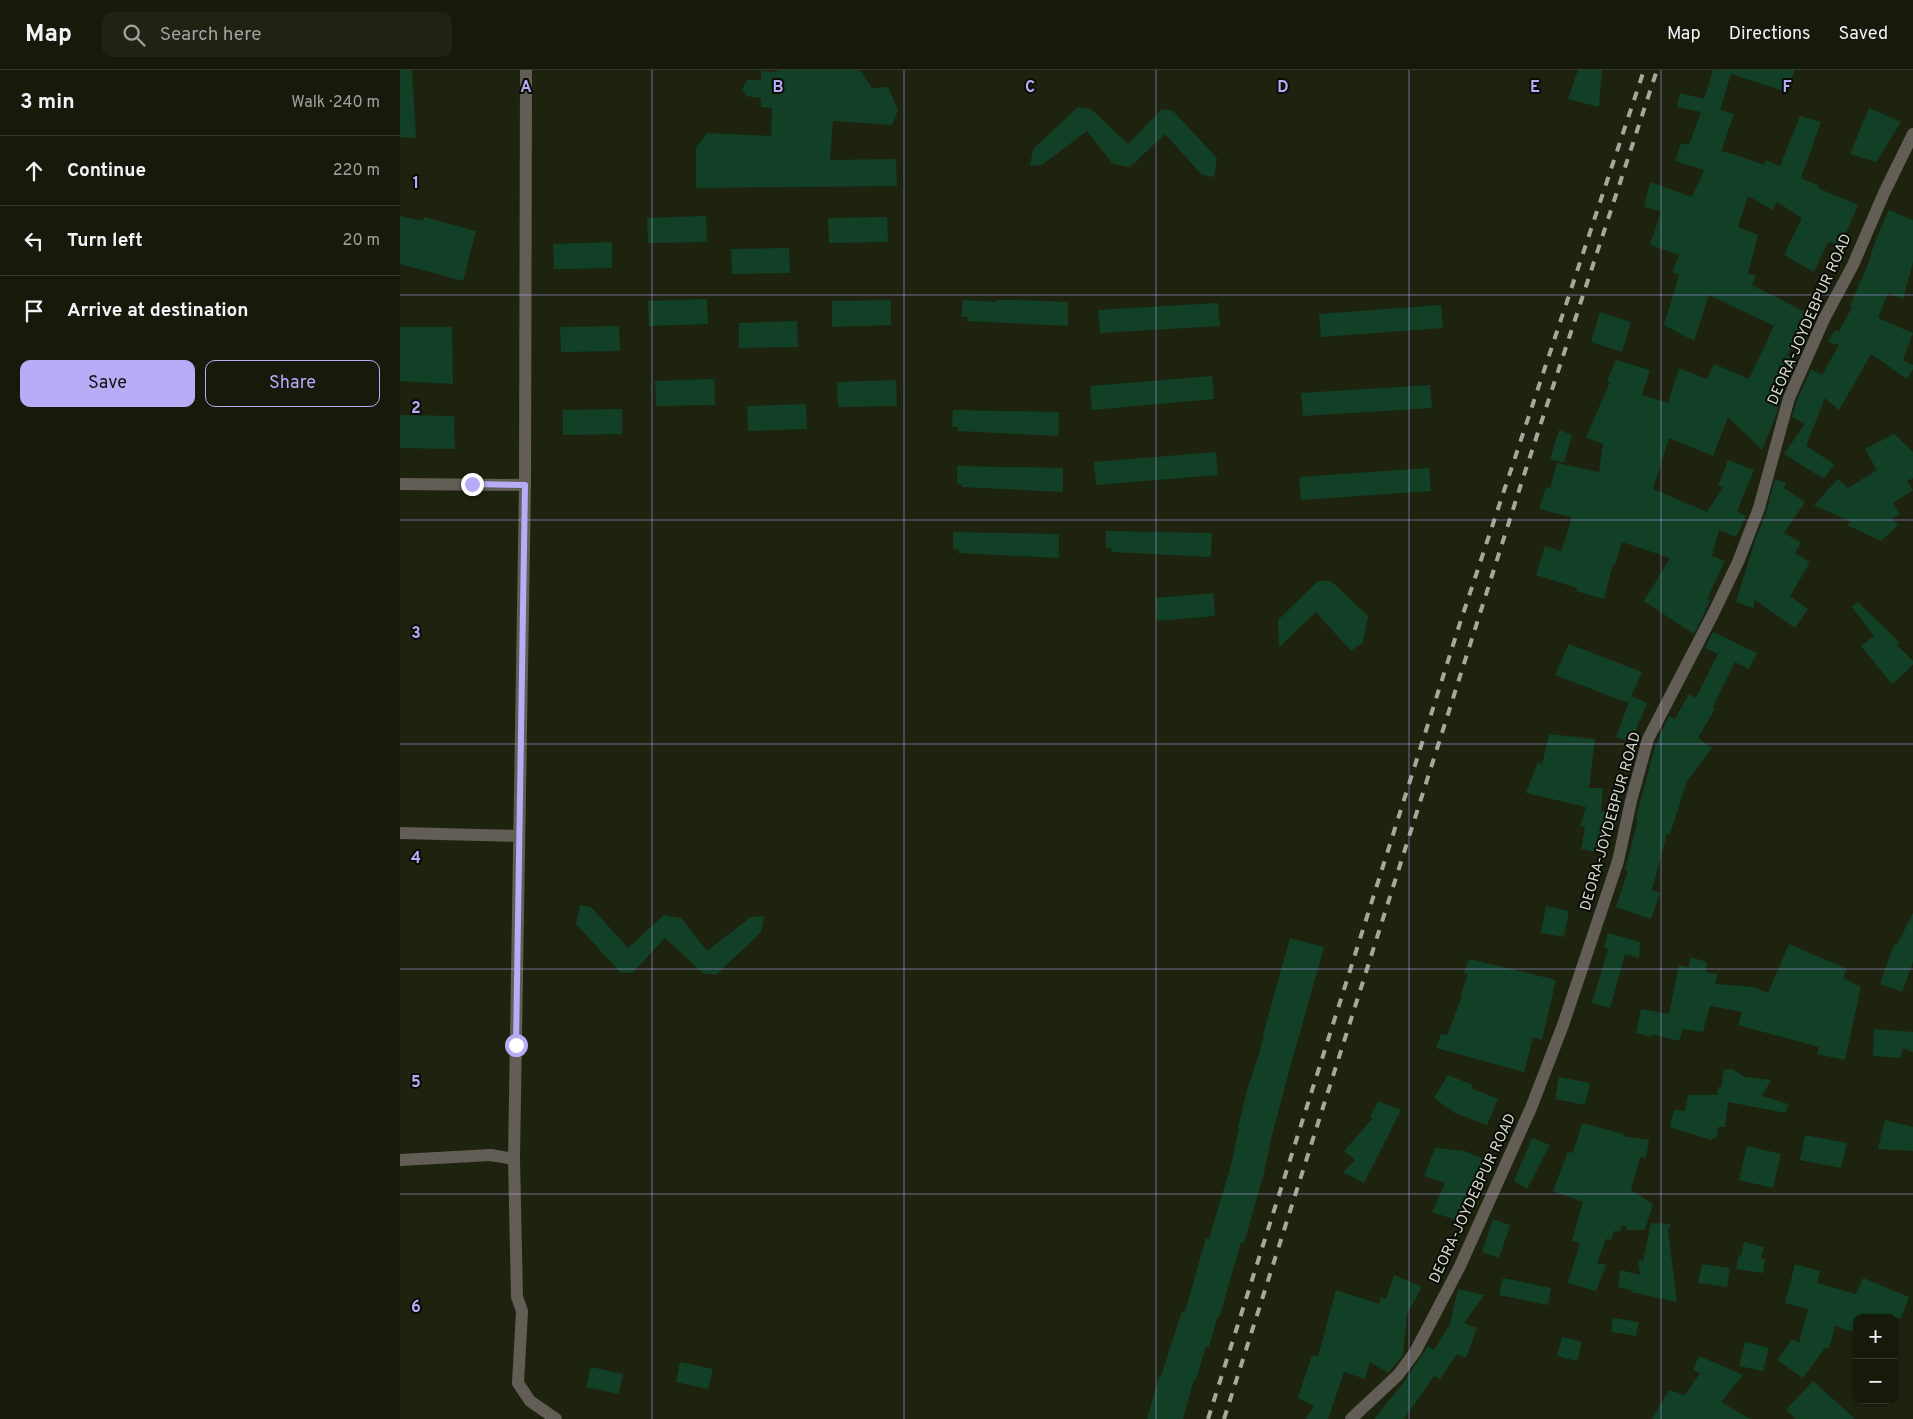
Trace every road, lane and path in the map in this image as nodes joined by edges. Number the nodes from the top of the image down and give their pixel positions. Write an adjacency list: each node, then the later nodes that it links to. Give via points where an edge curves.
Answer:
1 (526, 70): 4 (street)
2 (1913, 134): 10 (street, DEORA-JOYDEBPUR ROAD, via 1788,398 1759,508 1738,562 1648,739 1618,861 1563,1025 1531,1108 1460,1266 1414,1352 1398,1374)
3 (400, 484): 4 (street)
4 (525, 485): 6 (street)
5 (400, 833): 6 (street)
6 (518, 836): 7 (street)
7 (514, 1158): 8 (street, via 490,1155); 9 (street, via 517,1297 522,1311 518,1383 530,1401)
8 (400, 1160)
9 (556, 1419)
10 (1351, 1419)

